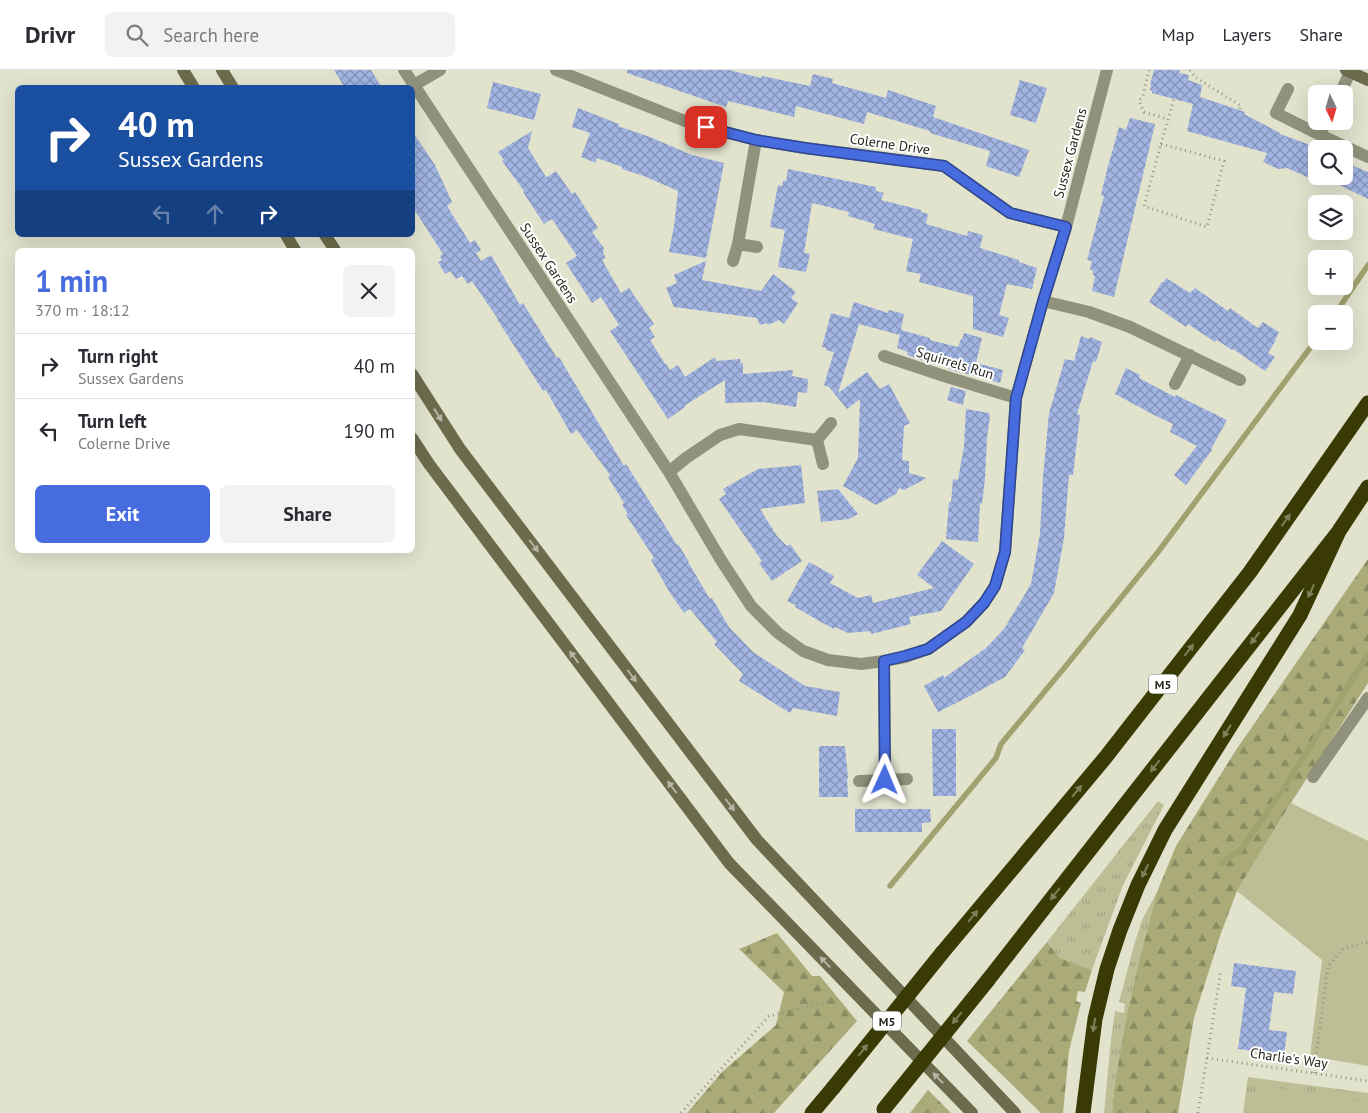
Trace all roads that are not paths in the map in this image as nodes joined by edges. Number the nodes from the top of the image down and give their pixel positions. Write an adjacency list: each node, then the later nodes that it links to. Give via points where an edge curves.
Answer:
1 (183, 70): 9 (street)
2 (222, 70): 10 (street)
3 (404, 70): 11 (street, Sussex Gardens)
4 (440, 70): 11 (street)
5 (556, 70): 17 (street, Colerne Drive, via 690,123)
6 (1107, 70): 19 (street, Sussex Gardens)
7 (1348, 71): 8 (street); 12 (street)
8 (1368, 80)
9 (192, 85)
10 (231, 85)
11 (414, 85)
12 (1343, 85)
13 (415, 87): 39 (street, Sussex Gardens)
14 (1288, 89): 16 (street, via 1276,113)
15 (1322, 130): 16 (street)
16 (1320, 135): 18 (street)
17 (756, 140): 19 (street, Colerne Drive, via 944,166 1010,213); 22 (street)
18 (1368, 157)
19 (1066, 227): 27 (street, Sussex Gardens)
20 (287, 237): 24 (street)
21 (326, 237): 25 (street)
22 (738, 244): 23 (street); 26 (street)
23 (757, 247)
24 (294, 248)
25 (334, 248)
26 (733, 261)
27 (1043, 301): 28 (street, via 1089,312 1130,327); 33 (street, Sussex Gardens)
28 (1190, 355): 31 (street); 32 (street)
29 (884, 356): 33 (street, Squirrels Run)
30 (415, 379): 51 (street, one-way to 51, via 460,449 757,840)
31 (1240, 380)
32 (1175, 384)
33 (1016, 398): 42 (street, Sussex Gardens, via 1005,552 995,586 966,622 928,649)
34 (1368, 403): 49 (highway, M5, one-way to 34, bridge, via 1105,758 1250,572)
35 (831, 423): 36 (street)
36 (817, 440): 38 (street); 39 (street, via 739,429 720,435)
37 (415, 443): 50 (street, one-way to 37, via 729,863)
38 (823, 464)
39 (669, 472): 42 (street, Sussex Gardens, via 751,606 778,633 803,651 828,660 860,664)
40 (1368, 487): 41 (highway)
41 (1338, 531): 48 (highway, one-way to 48, bridge); 52 (highway, one-way to 52, via 1300,615 1165,830 1138,885 1107,969 1095,1019)
42 (884, 661): 46 (street)
43 (1368, 698): 44 (street)
44 (1313, 777)
45 (907, 779): 46 (street)
46 (885, 780): 47 (street)
47 (859, 782)
48 (883, 1111)
49 (812, 1113)
50 (972, 1113)
51 (1015, 1113)
52 (1084, 1113)

